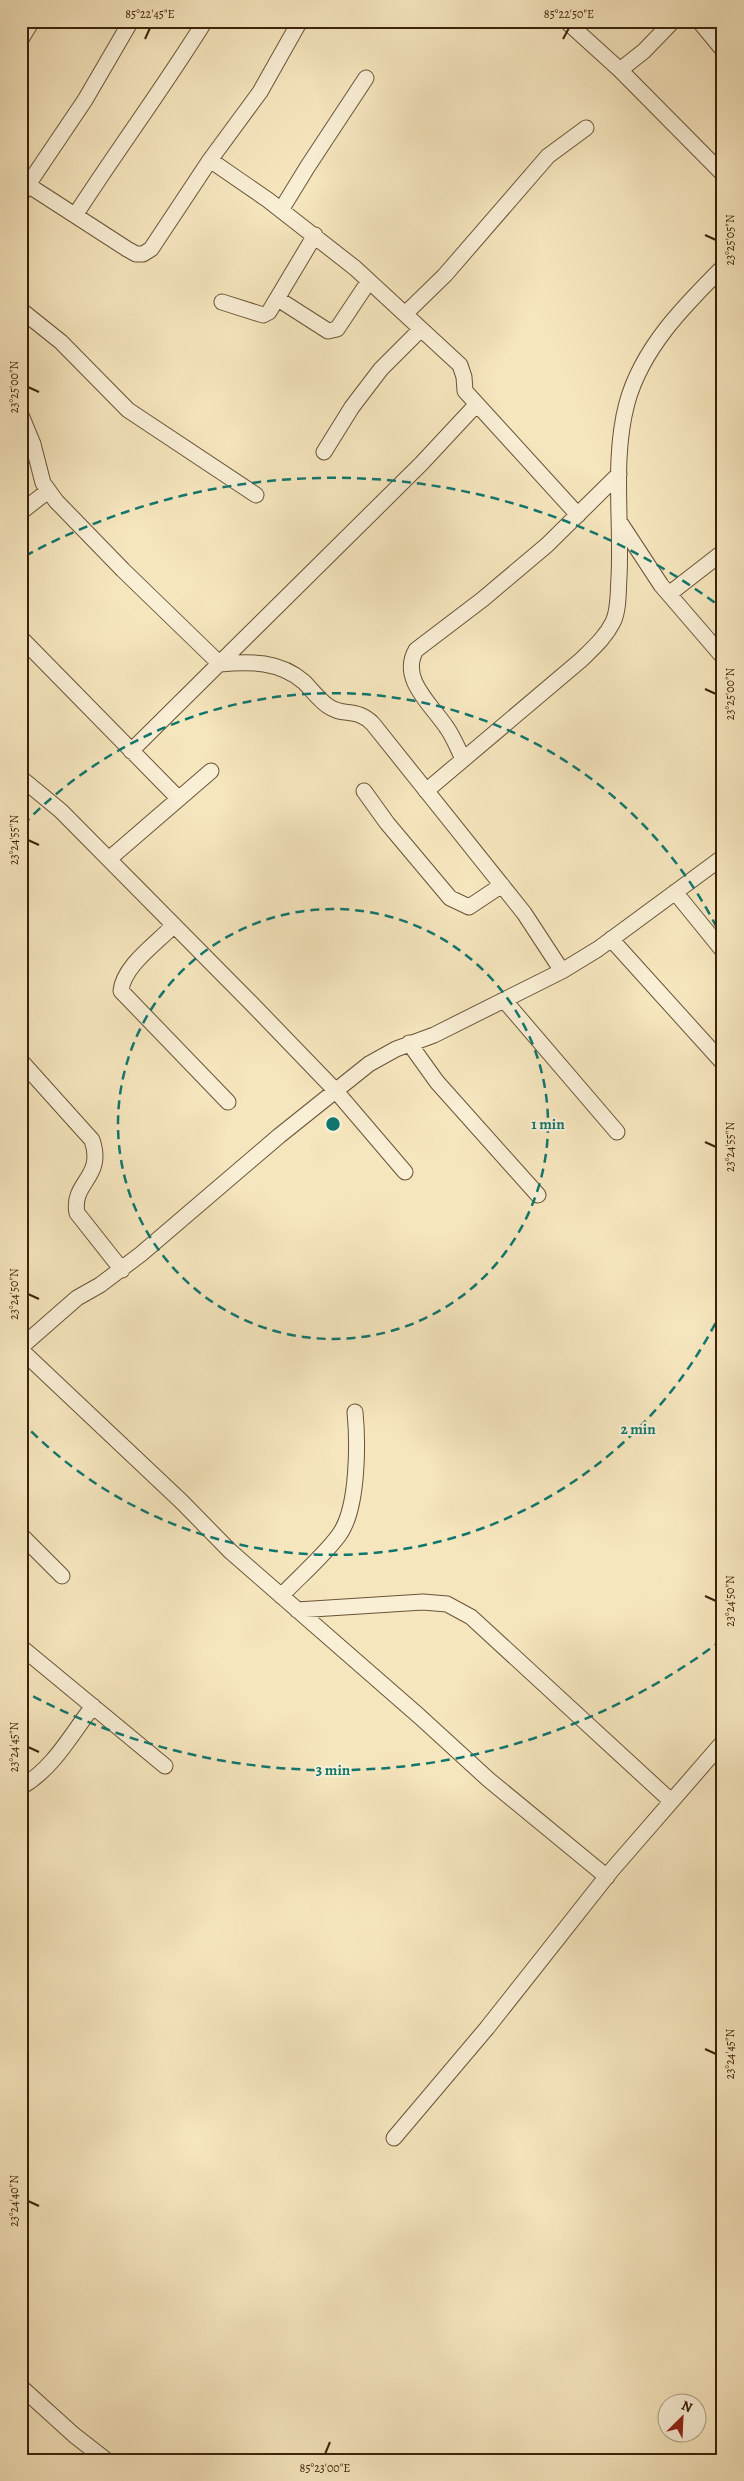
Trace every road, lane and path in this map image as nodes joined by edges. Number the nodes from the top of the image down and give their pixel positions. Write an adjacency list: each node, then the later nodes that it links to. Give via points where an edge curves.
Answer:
1 (32, 21): 8 (street)
2 (131, 21): 15 (street)
3 (205, 21): 17 (street)
4 (300, 21): 13 (street, via 260,92)
5 (566, 21): 10 (street)
6 (673, 21): 10 (street)
7 (700, 21): 9 (street)
8 (21, 39)
9 (723, 50)
10 (620, 70): 14 (street)
11 (366, 78): 16 (street)
12 (586, 128): 24 (street, via 548,156 445,275)
13 (210, 160): 16 (street); 17 (street, via 144,254 127,249)
14 (723, 174)
15 (25, 190): 17 (street)
16 (281, 210): 18 (street)
17 (76, 214)
18 (315, 235): 20 (street); 21 (street)
19 (723, 267): 29 (street, via 663,332 642,366 628,402 620,440)
20 (369, 281): 21 (street, via 337,329 328,331); 24 (street)
21 (278, 299): 22 (street, via 263,315)
22 (222, 302)
23 (21, 310): 31 (street, via 60,342 128,410)
24 (405, 314): 25 (street)
25 (421, 329): 26 (street, via 460,364 465,391); 28 (street, via 381,369)
26 (476, 405): 33 (street); 39 (street)
27 (21, 415): 30 (street)
28 (324, 452)
29 (620, 474): 33 (street); 34 (street)
30 (48, 490): 32 (street); 39 (street, via 123,570)
31 (256, 496)
32 (21, 512)
33 (578, 515): 41 (street, via 507,580 416,650 411,658 410,666 423,699 447,728)
34 (620, 523): 36 (street); 41 (street, via 618,597 614,621 603,639)
35 (723, 552): 36 (street)
36 (669, 594): 38 (street)
37 (21, 638): 40 (street)
38 (723, 657)
39 (220, 664): 40 (street); 45 (street, via 273,665 302,680 328,706 367,718)
40 (131, 751): 46 (street)
41 (463, 759): 45 (street)
42 (211, 771): 46 (street)
43 (21, 778): 48 (street, via 61,811)
44 (364, 791): 49 (street, via 450,898 469,907)
45 (426, 791): 49 (street)
46 (179, 799): 48 (street)
47 (723, 857): 50 (street)
48 (109, 859): 51 (street)
49 (502, 885): 54 (street)
50 (675, 892): 52 (street); 53 (street)
51 (174, 925): 59 (street); 60 (street, via 127,970 121,991)
52 (611, 940): 54 (street); 58 (street)
53 (723, 951)
54 (562, 970): 55 (street)
55 (504, 1000): 56 (street, via 434,1035); 61 (street)
56 (409, 1043): 59 (street, via 369,1064); 63 (street, via 437,1082)
57 (21, 1061): 64 (street, via 92,1140 97,1154 95,1167 78,1194 76,1213)
58 (723, 1063)
59 (335, 1090): 62 (street); 64 (street)
60 (228, 1102)
61 (617, 1132)
62 (405, 1172)
63 (538, 1195)
64 (122, 1270): 65 (street, via 77,1298)
65 (21, 1348): 69 (street, via 230,1551)
66 (355, 1412): 69 (street, via 358,1437 347,1521 340,1534)
67 (21, 1535): 68 (street)
68 (62, 1576)
69 (281, 1596): 70 (street)
70 (297, 1610): 76 (street, via 423,1602 446,1604 471,1617); 77 (street, via 496,1786)
71 (21, 1647): 72 (street)
72 (93, 1706): 74 (street); 75 (street, via 51,1763 38,1777)
73 (723, 1742): 76 (street)
74 (165, 1766)
75 (21, 1787)
76 (670, 1801): 77 (street)
77 (607, 1877): 78 (street, via 487,2028)
78 (394, 2138)
79 (21, 2387): 80 (street, via 59,2423)
80 (106, 2460)

